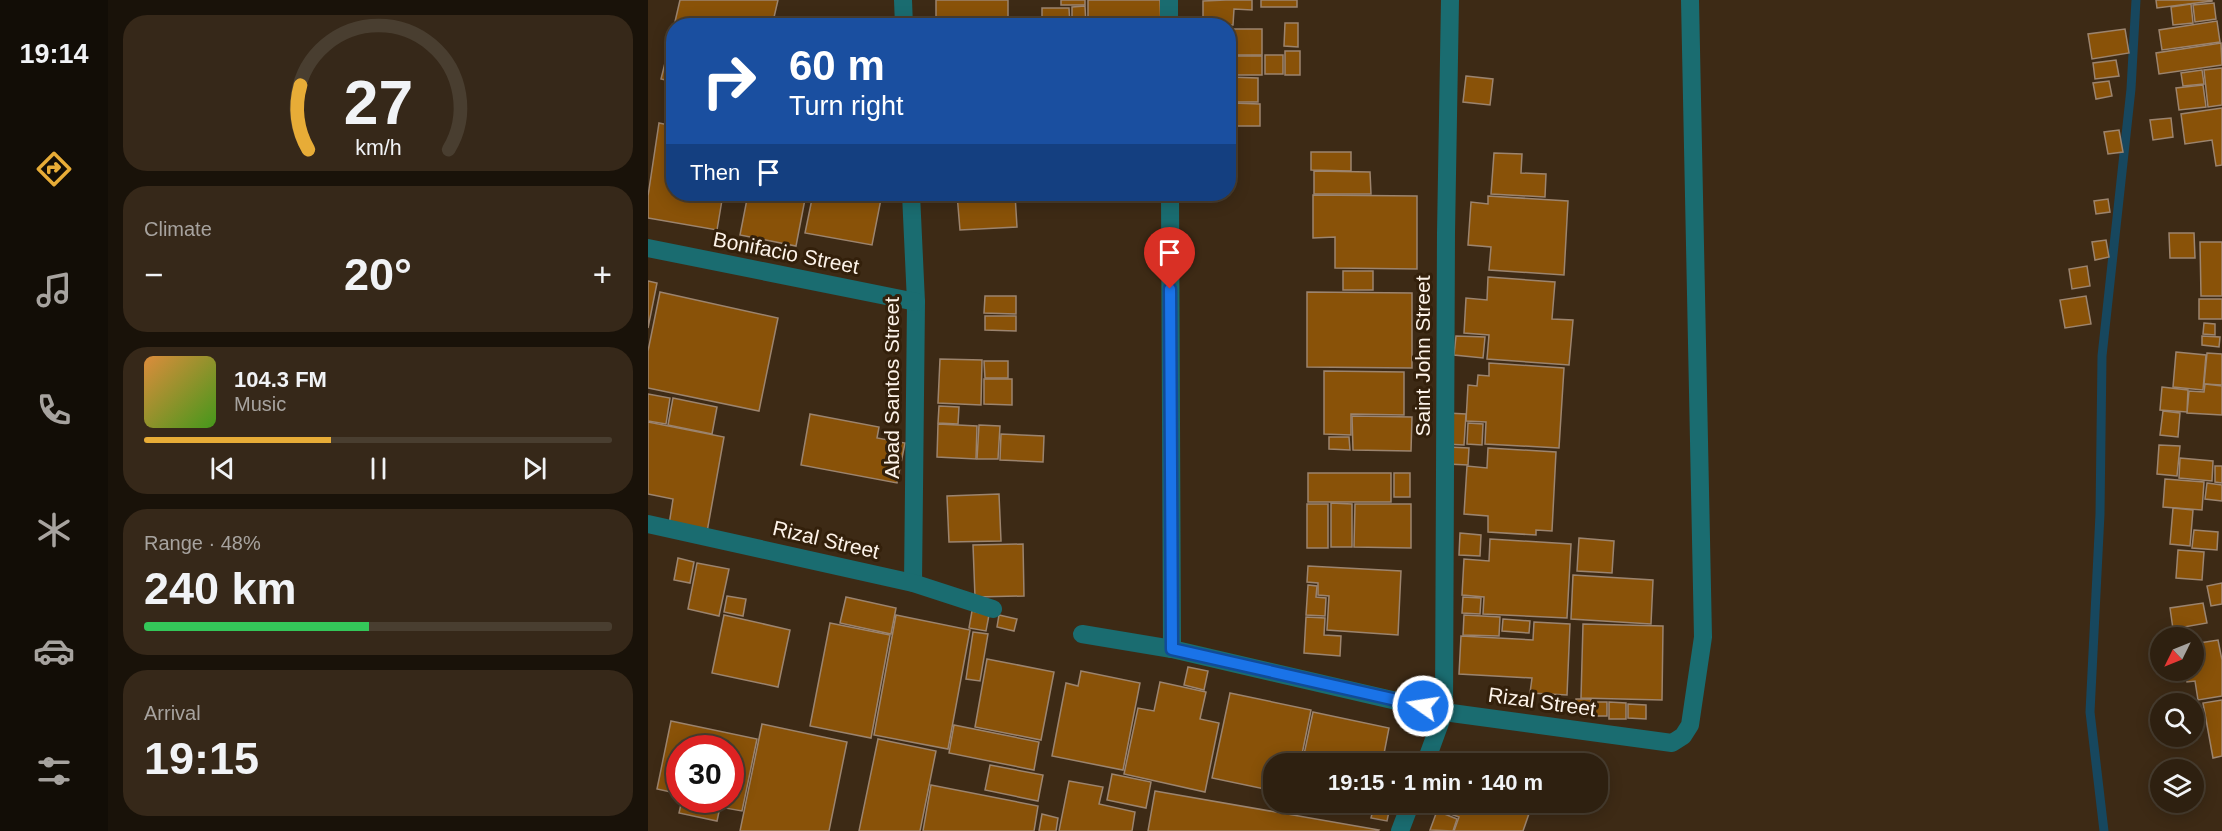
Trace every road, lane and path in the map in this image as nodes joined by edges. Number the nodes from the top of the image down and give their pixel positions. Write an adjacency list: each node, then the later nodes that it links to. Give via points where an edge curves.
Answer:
1 (903, 0): 5 (street)
2 (1169, 0): 6 (street)
3 (1450, 0): 16 (street, Saint John Street)
4 (1690, 0): 16 (street, Rizal Street, via 1703,637 1690,725 1672,743)
5 (904, 18)
6 (1169, 18)
7 (911, 201): 10 (street, Abad Santos Street)
8 (1170, 201): 15 (street)
9 (648, 248): 10 (street, Bonifacio Street)
10 (916, 302): 12 (street, Abad Santos Street)
11 (648, 524): 12 (street, Rizal Street)
12 (913, 583): 13 (street, Rizal Street)
13 (993, 609)
14 (1082, 634): 15 (street, Rizal Street)
15 (1172, 649): 16 (street, Rizal Street)
16 (1444, 712): 17 (street, Saint John Street)
17 (1429, 753)
18 (1407, 813): 19 (street)
19 (1400, 831)

